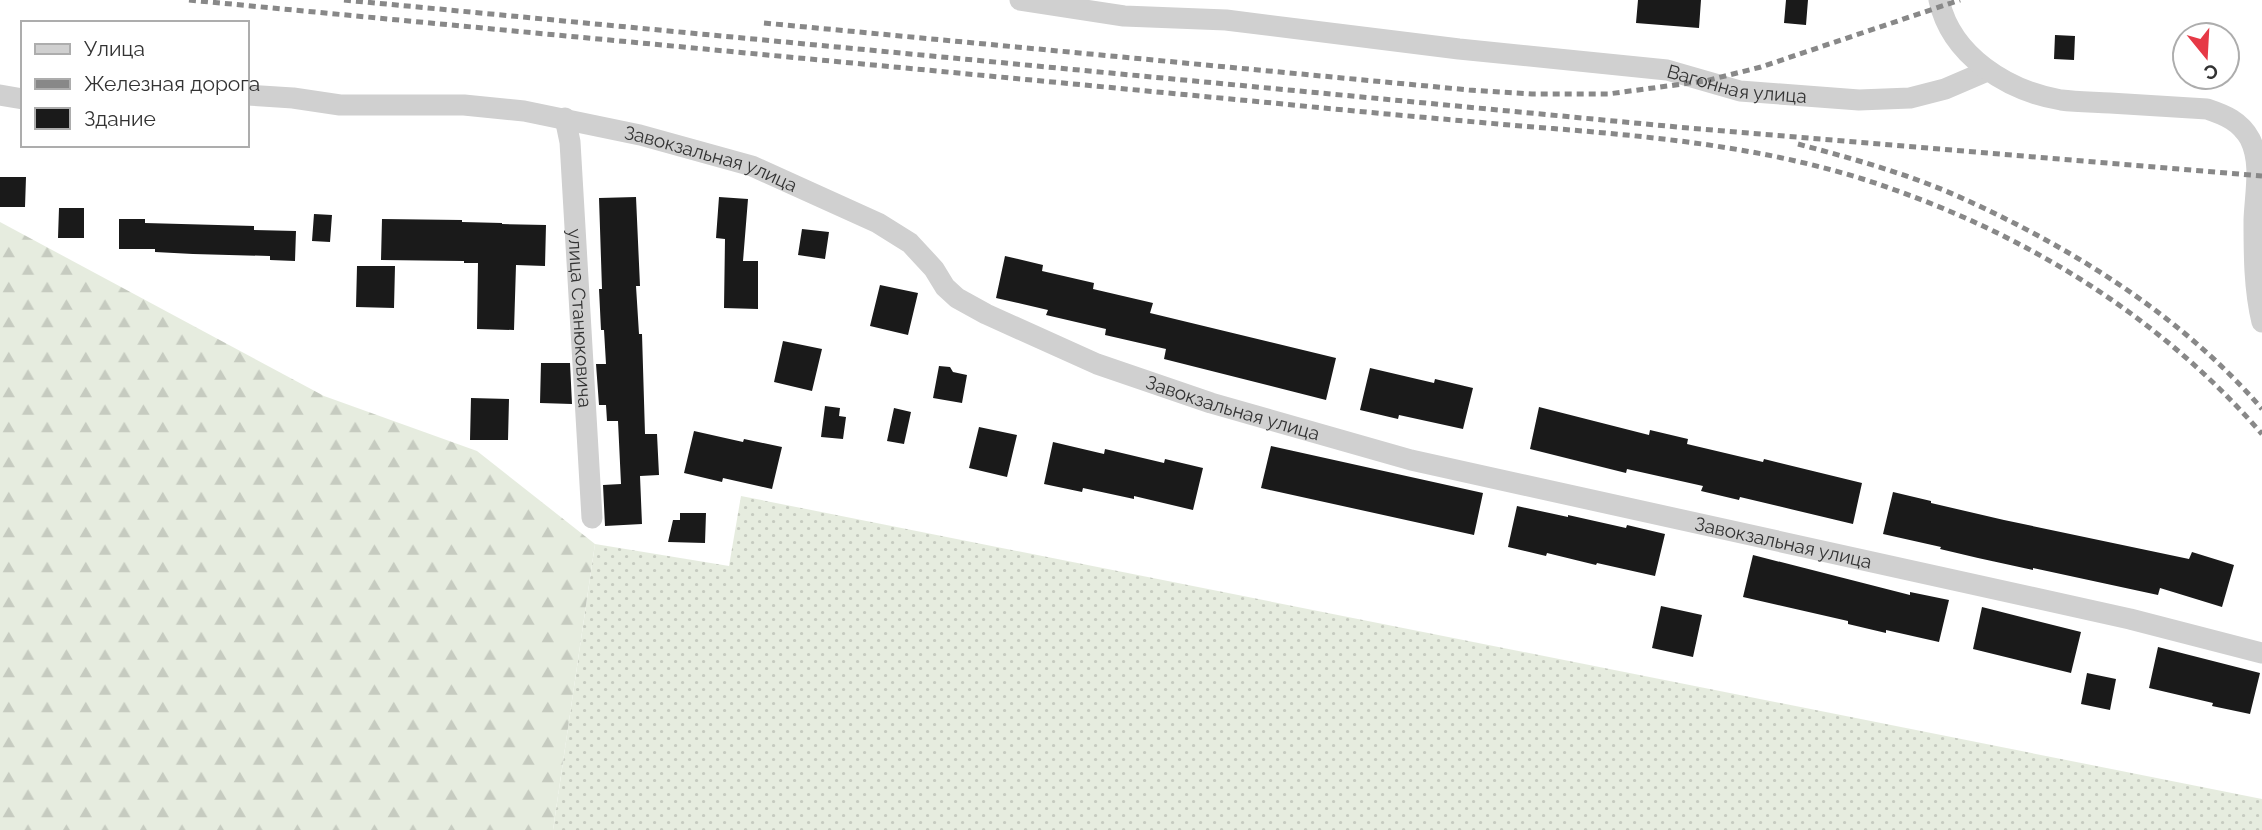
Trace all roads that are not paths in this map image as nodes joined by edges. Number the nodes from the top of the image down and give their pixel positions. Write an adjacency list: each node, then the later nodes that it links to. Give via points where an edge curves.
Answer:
1 (1020, 0): 3 (street, Вагонная улица, via 1124,16 1226,20 1667,70 1740,91 1859,100 1910,98)
2 (1939, 0): 3 (street, via 1949,29)
3 (1987, 71): 8 (street, via 2023,90 2061,100 2207,109 2242,127 2256,162 2254,262)
4 (0, 95): 6 (street)
5 (248, 96): 7 (street, Завокзальная улица, via 340,104 464,105)
6 (21, 99)
7 (565, 118): 9 (street, улица Станюковича, via 571,155); 10 (street, Завокзальная улица, via 752,166 878,223 911,243 945,287 986,314 1097,364 1211,403 1411,460 2130,619)
8 (2262, 322)
9 (592, 519)
10 (2262, 653)

